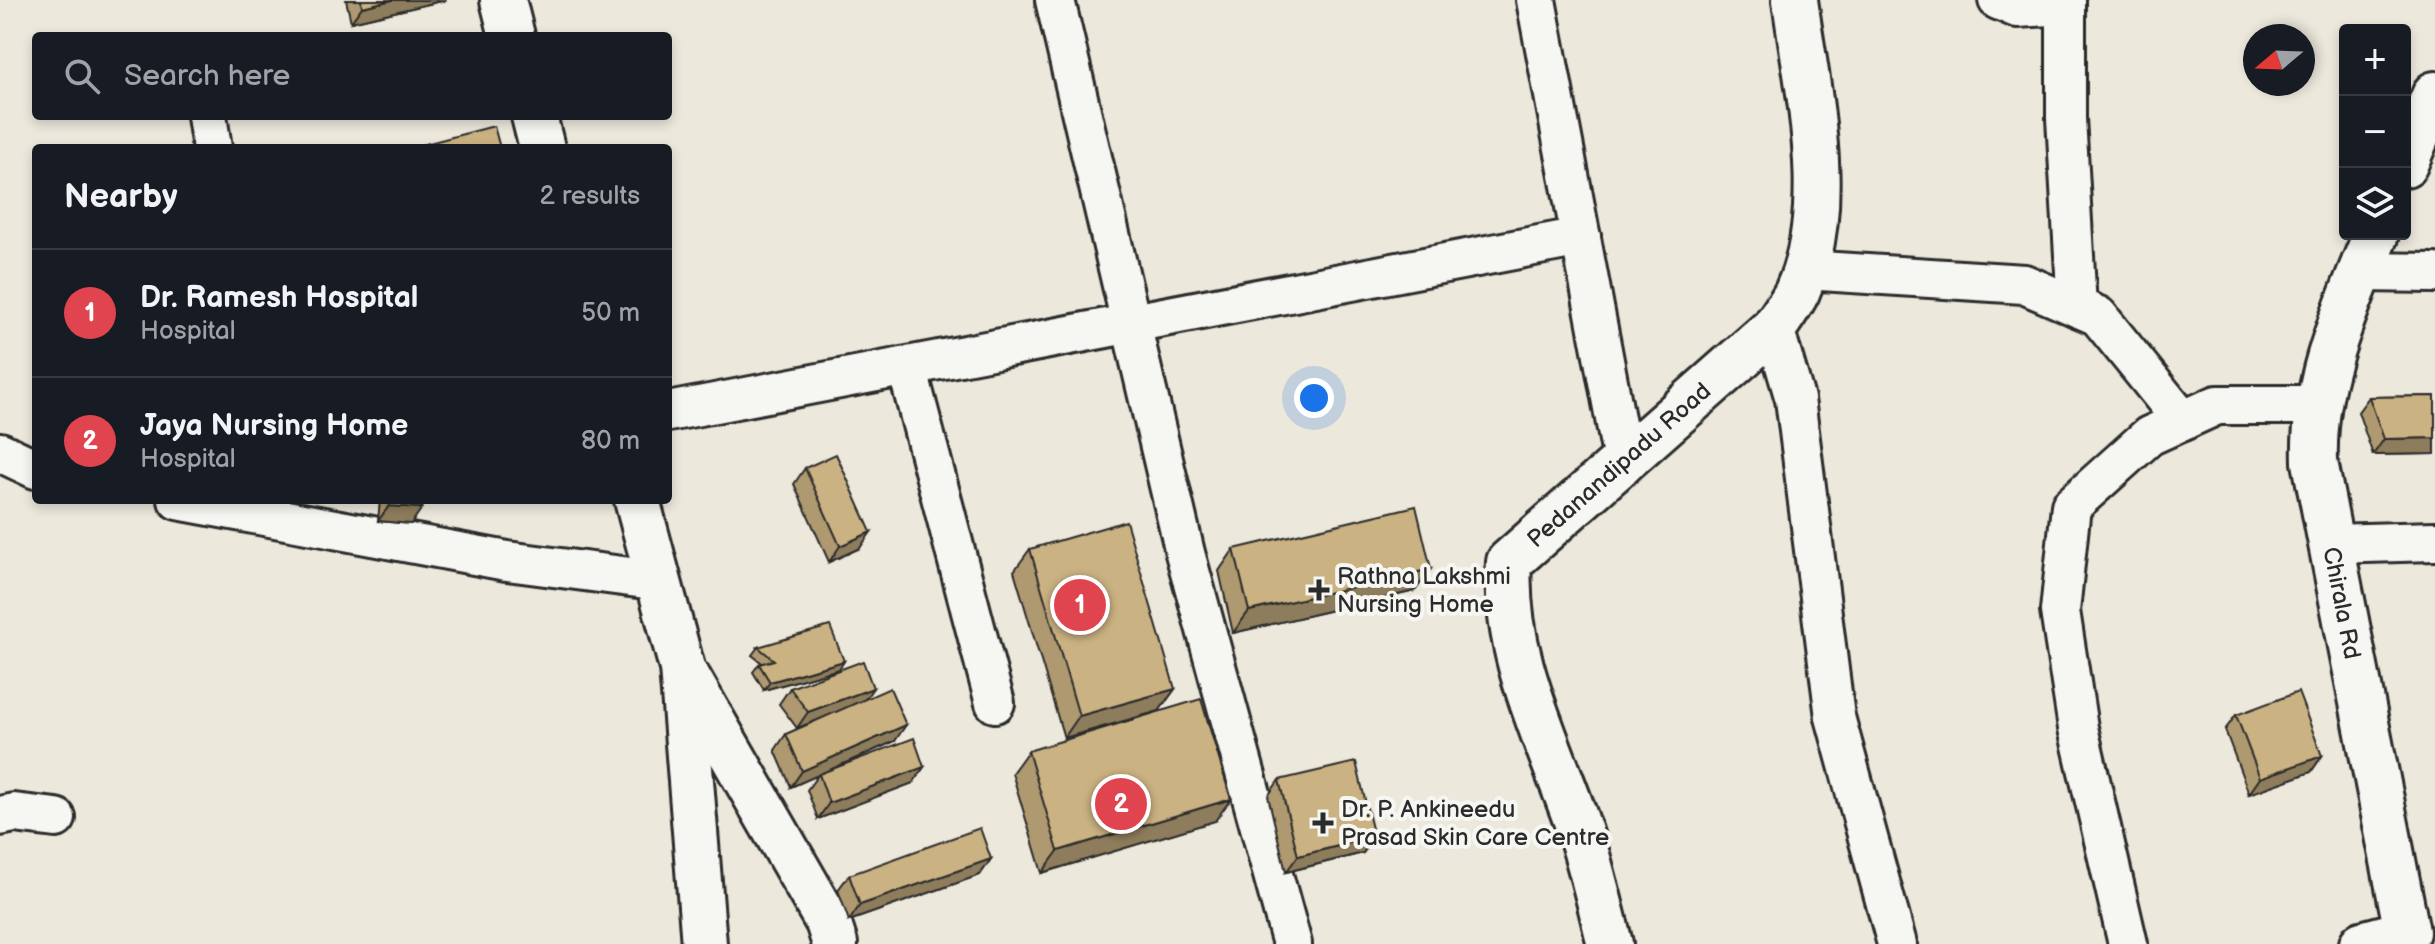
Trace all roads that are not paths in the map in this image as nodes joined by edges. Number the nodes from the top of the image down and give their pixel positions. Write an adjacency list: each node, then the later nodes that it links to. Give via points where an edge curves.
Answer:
1 (503, 0): 7 (main road)
2 (1055, 0): 19 (street)
3 (1536, 0): 14 (street)
4 (1795, 0): 16 (main road, Pedanandipadu Road, via 1817,159)
5 (1998, 0): 6 (street, via 2017,8)
6 (2066, 2): 18 (street, via 2066,118)
7 (511, 32)
8 (2435, 94): 13 (main road)
9 (208, 120): 11 (street)
10 (535, 120): 12 (main road)
11 (211, 144)
12 (541, 144)
13 (2411, 150)
14 (1581, 237): 19 (street); 26 (street)
15 (2368, 253): 17 (street); 22 (main road, Chirala Rd)
16 (1805, 270): 18 (street, via 2024,284); 20 (main road, Pedanandipadu Road)
17 (2435, 273)
18 (2077, 307): 24 (street, via 2098,316)
19 (1132, 325): 21 (street); 41 (street, via 1185,553)
20 (1774, 328): 26 (main road, Pedanandipadu Road); 43 (street, via 1795,399 1835,717)
21 (907, 367): 23 (street); 35 (street)
22 (2317, 405): 24 (street, via 2217,405); 32 (main road, Chirala Rd, via 2315,462)
23 (672, 411)
24 (2183, 421): 44 (street, via 2149,436 2071,506 2060,611 2078,728)
25 (0, 452): 27 (street)
26 (1623, 461): 42 (main road, Pedanandipadu Road, via 1509,562 1506,601 1514,650 1579,829)
27 (32, 467)
28 (220, 504): 30 (street)
29 (638, 504): 33 (main road)
30 (263, 508): 33 (street, via 507,561)
31 (2435, 541): 32 (street)
32 (2331, 544): 38 (main road, Chirala Rd)
33 (661, 581): 34 (main road)
34 (682, 668): 39 (main road); 40 (main road, via 828,922)
35 (995, 703)
36 (0, 816): 37 (street)
37 (56, 818)
38 (2417, 933): 45 (main road, Chirala Rd)
39 (704, 944)
40 (835, 944)
41 (1292, 944)
42 (1610, 944)
43 (1897, 944)
44 (2128, 944)
45 (2362, 944)

